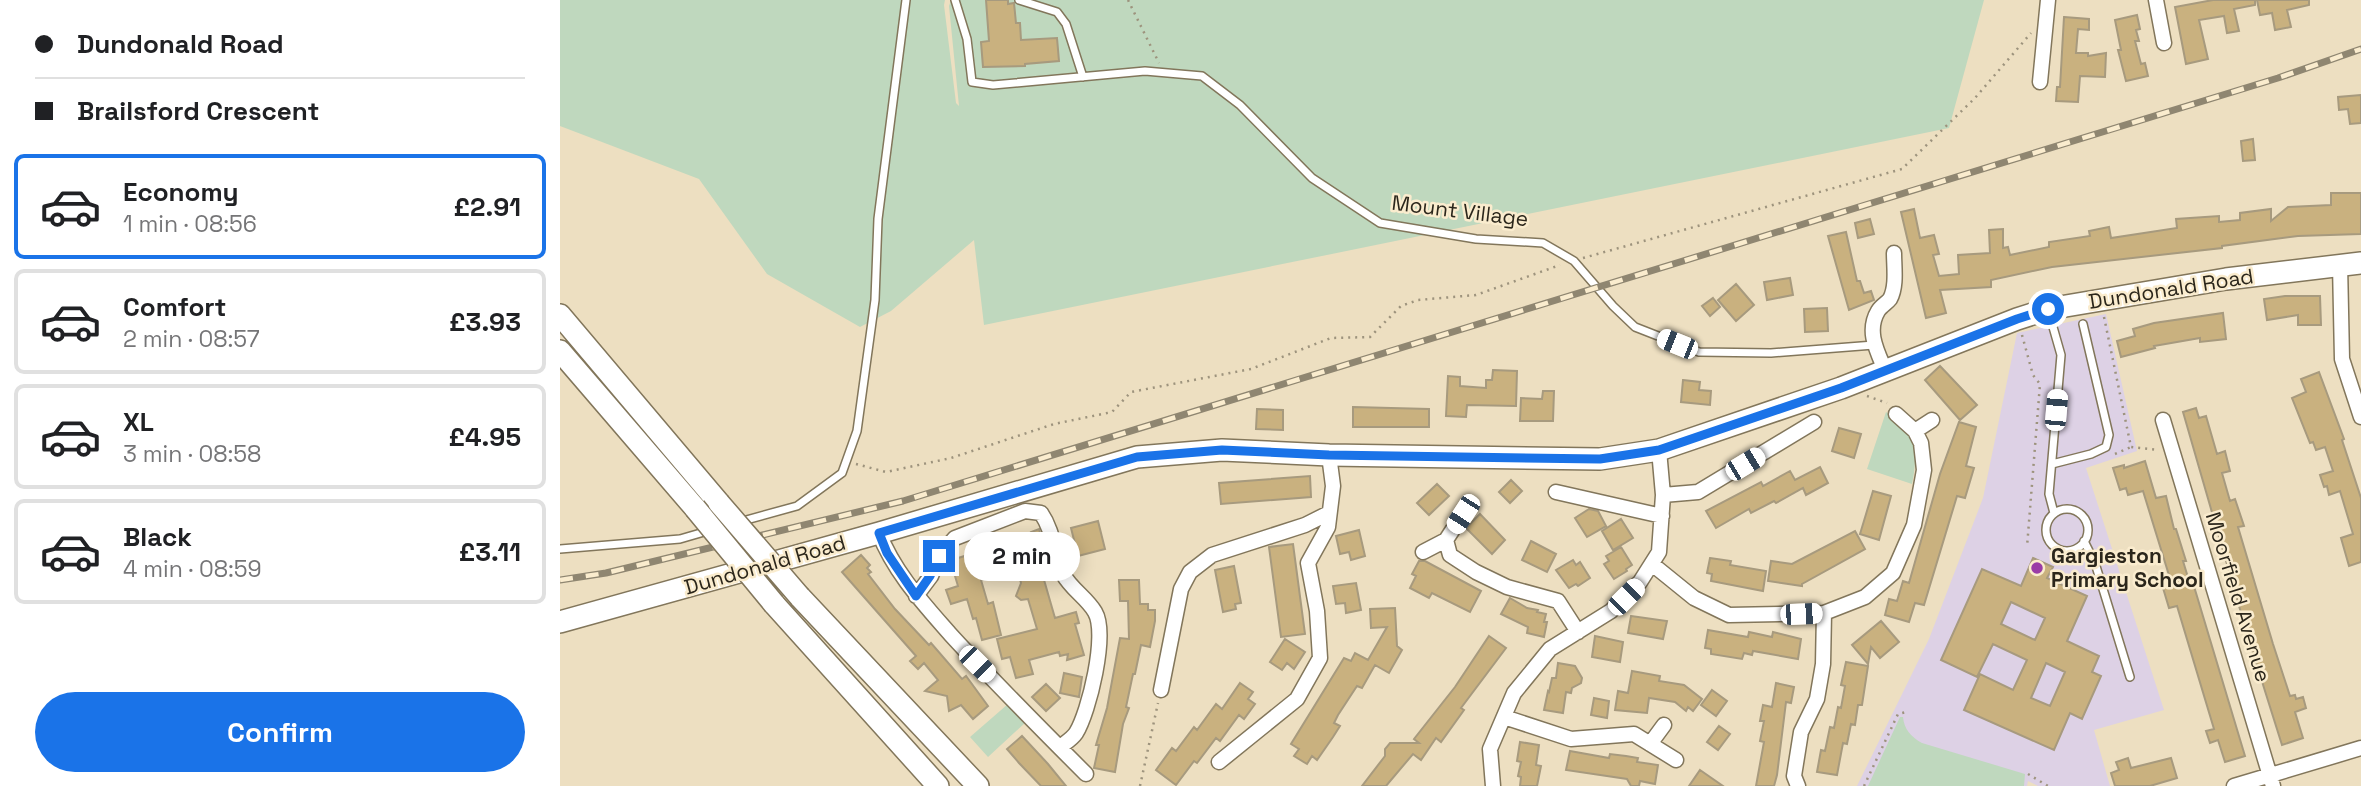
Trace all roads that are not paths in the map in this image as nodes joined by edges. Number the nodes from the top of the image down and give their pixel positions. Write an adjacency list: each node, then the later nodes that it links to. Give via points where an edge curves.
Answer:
1 (906, 0): 32 (lane, via 857,430 842,473 797,506)
2 (955, 0): 7 (lane, Mount Village, via 967,39 972,82 993,85)
3 (1018, 0): 7 (lane, via 1057,12 1066,24)
4 (2156, 0): 6 (street)
5 (2047, 7): 8 (street)
6 (2164, 43)
7 (1083, 76): 14 (lane, Mount Village, via 1145,71 1202,76 1240,105 1312,178 1380,223 1476,239 1543,243 1574,261 1635,327 1699,352 1771,353)
8 (2040, 82)
9 (1894, 253): 14 (street, via 1890,298 1872,327)
10 (2351, 263): 11 (main road, Dundonald Road); 18 (street, via 2342,359)
11 (2048, 309): 16 (main road, Dundonald Road); 25 (lane, via 2061,355)
12 (560, 315): 56 (main road, bridge, via 800,597)
13 (2083, 324): 25 (lane, via 2108,442 2091,454)
14 (1874, 345): 16 (street)
15 (560, 351): 55 (main road, bridge, via 774,604)
16 (1885, 370): 23 (main road, Dundonald Road)
17 (1896, 414): 22 (street)
18 (2361, 417)
19 (1932, 420): 22 (street)
20 (2163, 420): 54 (street, Moorfield Avenue)
21 (1815, 422): 27 (street, via 1698,492)
22 (1915, 431): 41 (street, via 1924,470 1914,525 1893,573 1865,597)
23 (1659, 450): 24 (main road, Dundonald Road, via 1600,459); 27 (street)
24 (1329, 455): 28 (street, via 1333,486); 34 (main road, Dundonald Road, via 1222,450 1137,457)
25 (2052, 464): 29 (lane, via 2049,494)
26 (1556, 492): 31 (street)
27 (1663, 495): 31 (street)
28 (1329, 513): 45 (street, via 1212,555 1190,572 1181,589); 52 (street, via 1328,527 1308,562 1320,658 1297,699)
29 (2054, 513): 36 (lane, via 2070,509 2082,516 2087,528); 36 (lane, via 2046,536 2054,547 2068,551)
30 (1463, 514): 35 (street)
31 (1662, 516): 39 (street, via 1659,552)
32 (730, 524)
33 (718, 528): 37 (lane, via 680,539)
34 (879, 533): 40 (street); 42 (main road, Dundonald Road)
35 (1446, 540): 38 (street); 43 (street, via 1450,555 1476,572 1507,587 1558,601)
36 (2084, 541): 44 (lane)
37 (560, 549)
38 (1423, 552)
39 (1652, 564): 41 (street, via 1694,598 1729,615); 43 (street, via 1611,611)
40 (916, 596): 49 (street); 49 (street, via 939,556 956,538 1025,511 1041,513 1064,575 1096,612 1100,630 1085,712 1075,735)
41 (1824, 613): 58 (street, via 1823,664 1817,699 1801,733 1794,776)
42 (560, 622)
43 (1578, 632): 46 (street, via 1550,649 1514,693)
44 (2130, 677)
45 (1161, 690)
46 (1504, 717): 48 (street, via 1571,739 1634,734); 57 (street, via 1490,749)
47 (1664, 725): 48 (street)
48 (1650, 744): 51 (street)
49 (1060, 747): 53 (street)
50 (2361, 748): 54 (street)
51 (1676, 761)
52 (1219, 762)
53 (1086, 774)
54 (2271, 781): 59 (street)
55 (938, 786)
56 (978, 786)
57 (1493, 786)
58 (1798, 786)
59 (2234, 786)

